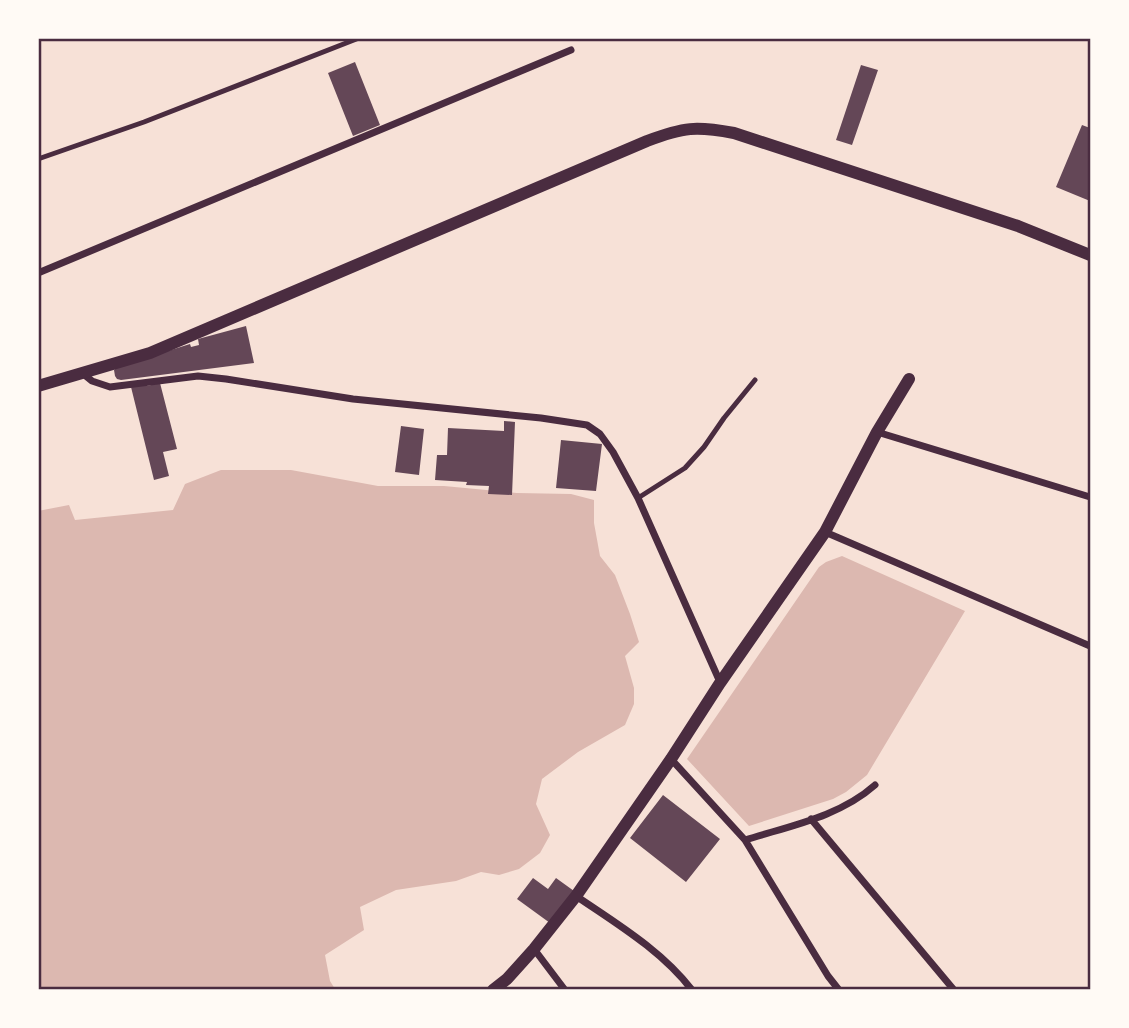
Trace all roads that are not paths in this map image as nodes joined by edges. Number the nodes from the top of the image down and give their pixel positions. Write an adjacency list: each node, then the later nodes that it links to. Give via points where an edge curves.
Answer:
1 (359, 38): 3 (lane)
2 (571, 50): 5 (street)
3 (38, 159)
4 (1090, 254): 6 (street, via 734,133 692,128 647,141 150,353)
5 (38, 273)
6 (81, 372): 9 (street); 12 (street, via 110,387 198,376 587,425 600,433 614,452)
7 (909, 379): 10 (street)
8 (755, 380): 12 (lane, via 685,468)
9 (38, 386)
10 (877, 432): 11 (street); 13 (street)
11 (1090, 497)
12 (638, 498): 15 (street)
13 (825, 532): 14 (street); 15 (street)
14 (1090, 646)
15 (720, 683): 16 (street)
16 (671, 759): 19 (street); 20 (street)
17 (875, 785): 18 (street, via 839,810)
18 (811, 819): 19 (street); 26 (street)
19 (745, 840): 25 (street)
20 (576, 896): 21 (street); 24 (street, via 653,950)
21 (534, 949): 22 (street); 23 (street)
22 (493, 989)
23 (565, 989)
24 (692, 989)
25 (839, 989)
26 (954, 989)

